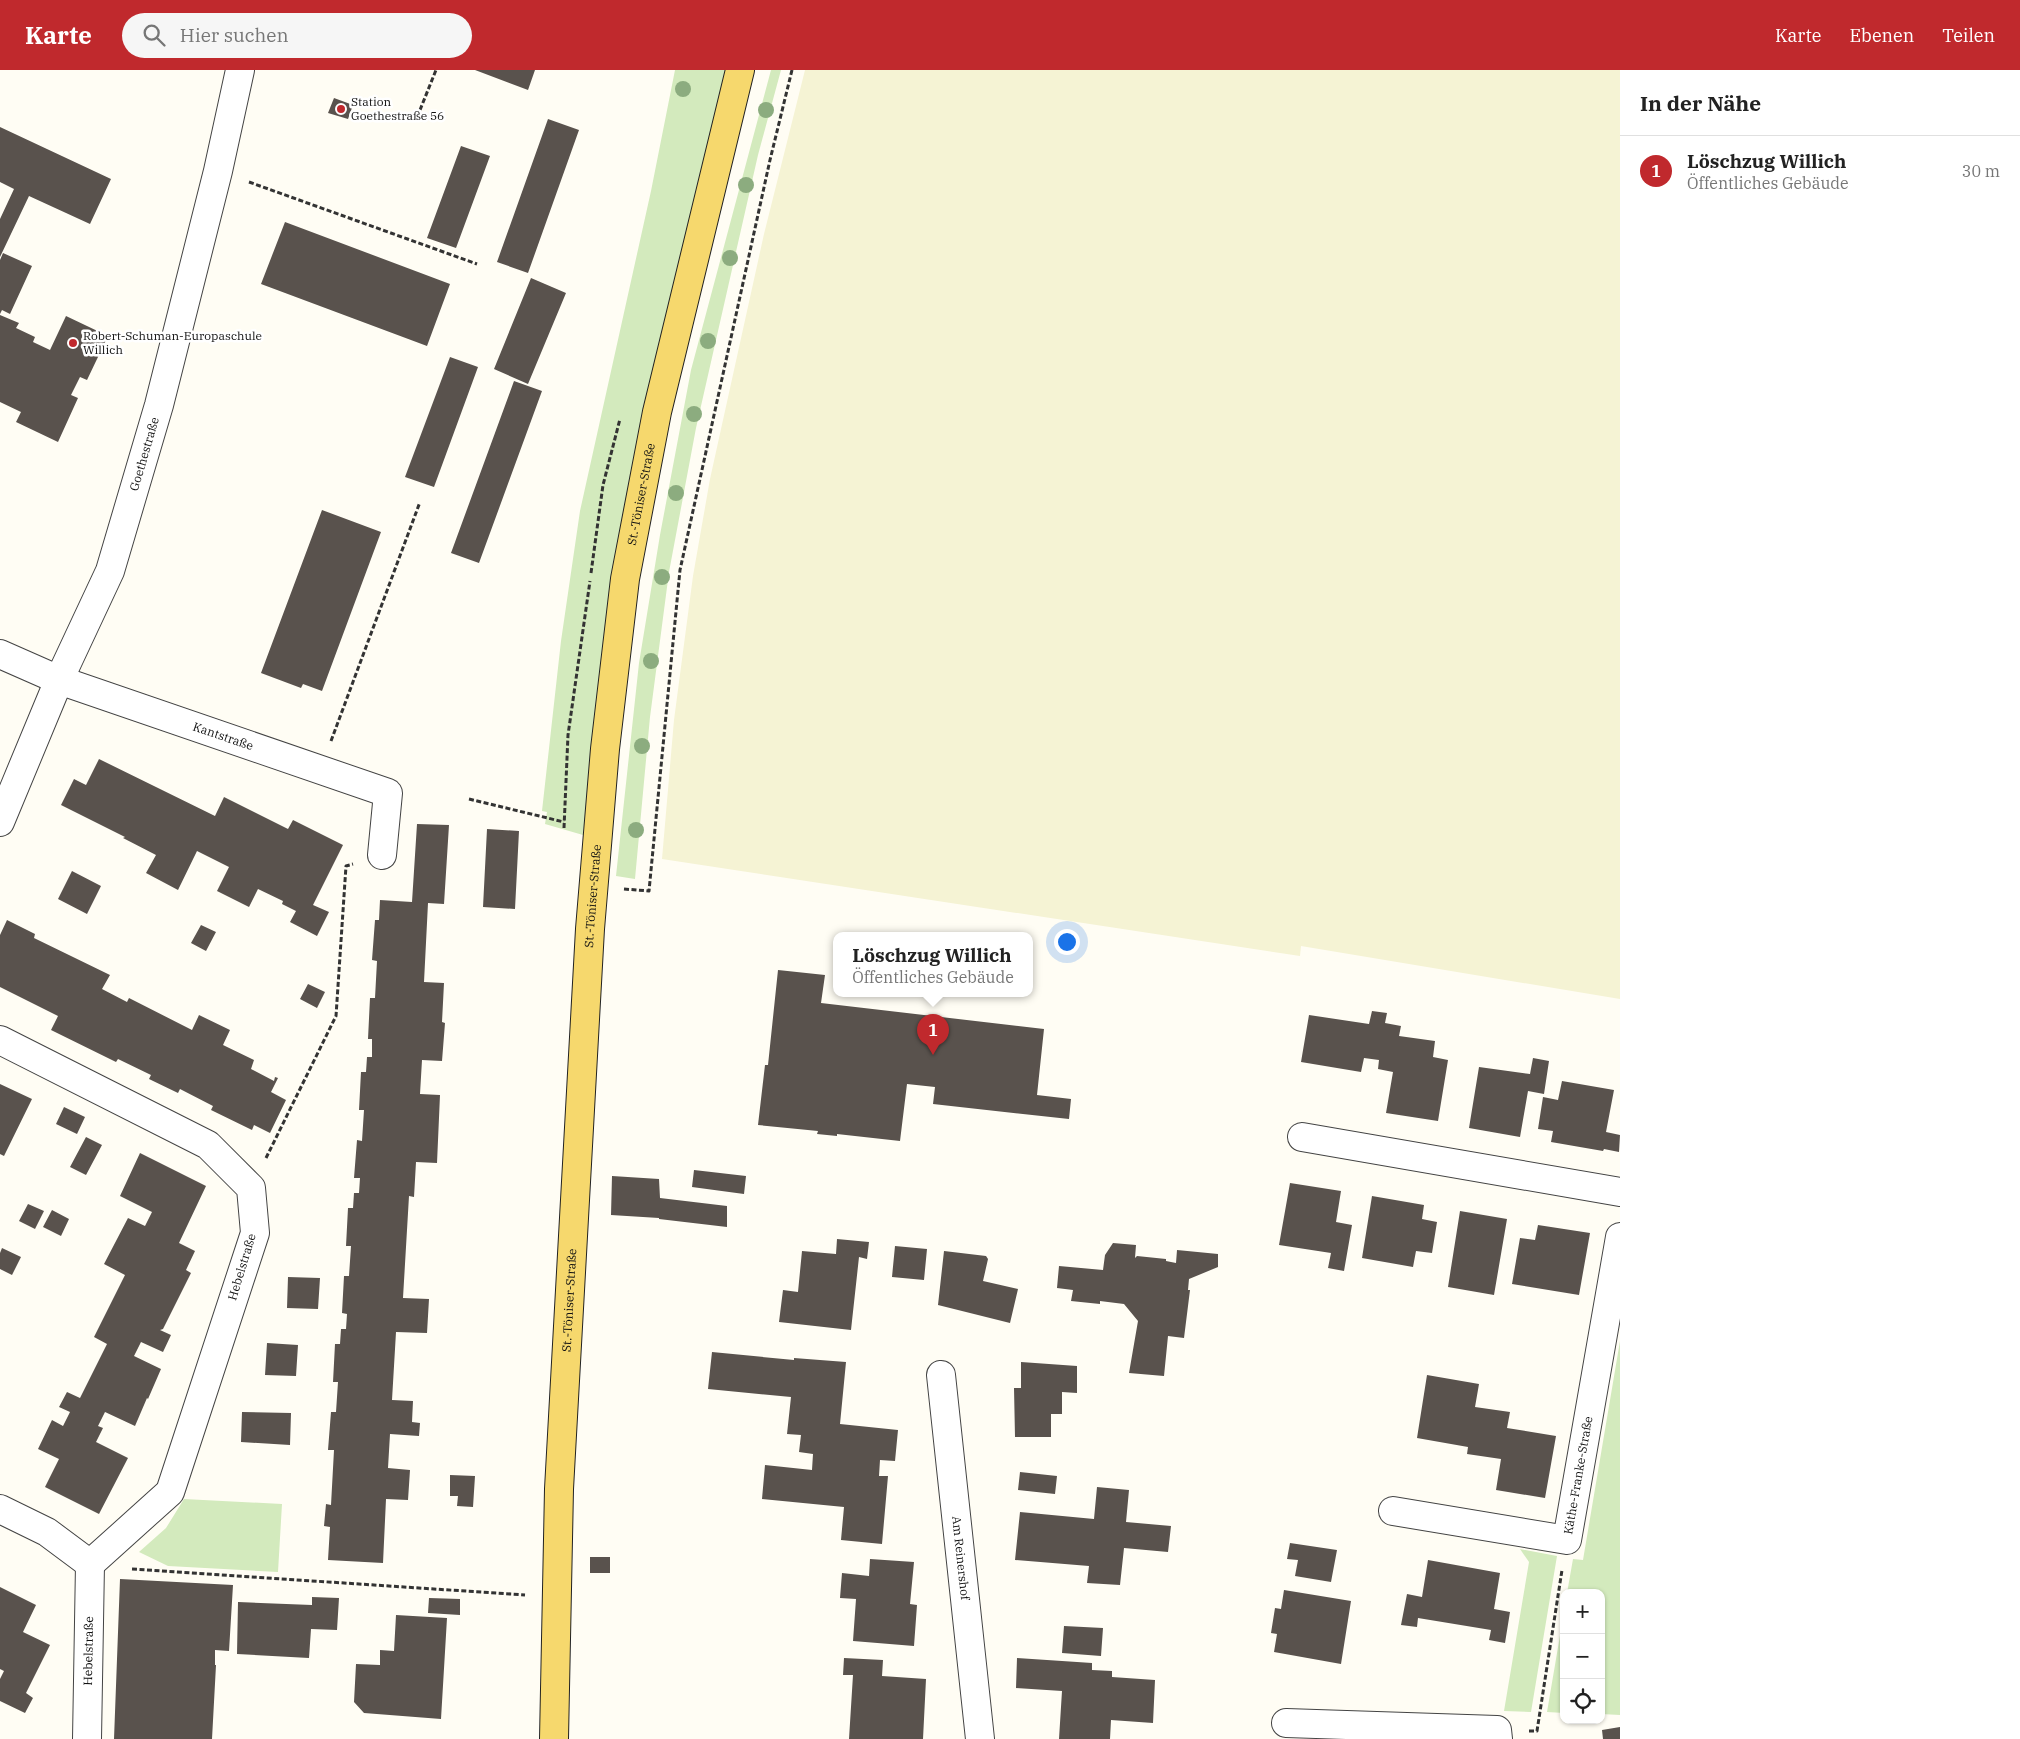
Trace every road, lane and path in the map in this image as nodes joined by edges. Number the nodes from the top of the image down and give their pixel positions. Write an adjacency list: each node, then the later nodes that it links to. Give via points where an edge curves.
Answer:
1 (240, 70): 6 (street, Goethestraße)
2 (436, 70): 5 (path)
3 (740, 70): 16 (main road, St.-Töniser-Straße, via 657,412 625,579 605,749)
4 (792, 70): 16 (path, via 680,570 648,891)
5 (420, 110)
6 (218, 170): 7 (path); 10 (street, Goethestraße, via 159,405 110,571)
7 (477, 264)
8 (420, 502): 11 (path)
9 (0, 654): 10 (street, Kantstraße)
10 (59, 680): 11 (street, Kantstraße); 13 (street, Goethestraße)
11 (320, 771): 15 (street, Kantstraße, via 388,793)
12 (470, 799): 14 (path)
13 (0, 822)
14 (564, 822)
15 (382, 855): 19 (path, via 346,866 336,1016)
16 (594, 886): 30 (main road, St.-Töniser-Straße, via 559,1488)
17 (0, 1040): 19 (street, via 208,1145)
18 (1302, 1137): 20 (street)
19 (251, 1188): 26 (street, Hebelstraße, via 254,1233 170,1492)
20 (1620, 1192)
21 (1620, 1237): 25 (street, Käthe-Franke-Straße)
22 (941, 1375): 32 (street, Am Reinershof)
23 (0, 1509): 26 (street, via 46,1532)
24 (1393, 1511): 25 (street, Käthe-Franke-Straße)
25 (1567, 1540): 29 (path, via 1537,1731)
26 (90, 1564): 27 (path, via 161,1572); 31 (street, Hebelstraße)
27 (528, 1595)
28 (1286, 1723): 29 (street)
29 (1497, 1735)
30 (554, 1738)
31 (87, 1739)
32 (980, 1739)

